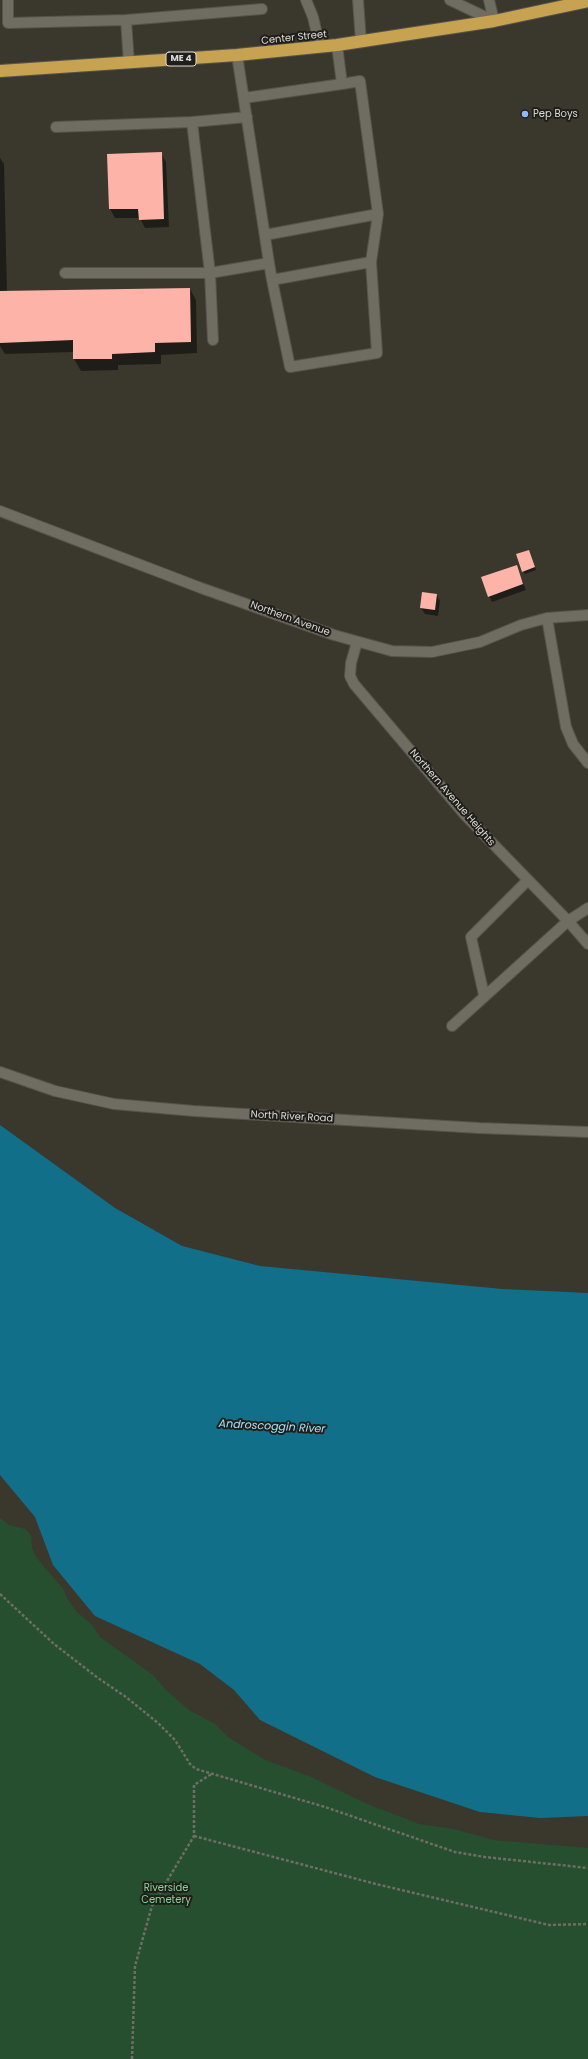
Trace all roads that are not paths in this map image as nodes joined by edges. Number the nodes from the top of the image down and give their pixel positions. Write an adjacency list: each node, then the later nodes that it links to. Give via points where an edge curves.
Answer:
1 (8, 0): 8 (street)
2 (306, 0): 13 (street, via 314,17)
3 (358, 0): 11 (street)
4 (450, 0): 10 (street)
5 (489, 0): 10 (street)
6 (588, 2): 10 (highway, Center Street / ME 4)
7 (262, 9): 9 (street)
8 (4, 15): 9 (street, via 8,24)
9 (126, 20): 15 (street)
10 (494, 21): 11 (highway, Center Street / ME 4)
11 (361, 42): 12 (highway, Center Street / ME 4)
12 (337, 45): 13 (highway, Center Street / ME 4); 17 (street)
13 (320, 47): 14 (highway, Center Street / ME 4)
14 (237, 55): 15 (highway, Center Street / ME 4); 18 (street)
15 (128, 63): 16 (highway, Center Street / ME 4)
16 (0, 71)
17 (342, 84): 18 (street); 22 (street, via 360,81)
18 (244, 98): 19 (street)
19 (247, 117): 20 (street); 23 (street)
20 (192, 122): 21 (street); 26 (street)
21 (56, 127)
22 (378, 214): 23 (street); 24 (street)
23 (265, 235): 25 (street)
24 (371, 262): 28 (street); 28 (street, via 377,353 290,367)
25 (269, 263): 26 (street); 28 (street)
26 (210, 273): 27 (street); 29 (street)
27 (65, 274)
28 (272, 280)
29 (213, 340)
30 (0, 511): 33 (street, Northern Avenue, via 201,588)
31 (588, 615): 32 (street, Northern Avenue)
32 (547, 618): 33 (street, Northern Avenue, via 521,625 480,642 432,652 392,651); 34 (street, via 566,727 573,744)
33 (357, 642): 35 (street, Northern Avenue Heights, via 350,676 354,684 465,815)
34 (588, 763)
35 (528, 880): 37 (street, Northern Avenue Heights); 39 (street, via 471,937)
36 (588, 908): 37 (street)
37 (568, 921): 38 (street, Northern Avenue Heights); 39 (street)
38 (588, 944)
39 (484, 995): 40 (street)
40 (452, 1026)
41 (0, 1072): 42 (street, North River Road, via 54,1091 114,1104 289,1117)
42 (588, 1132)

